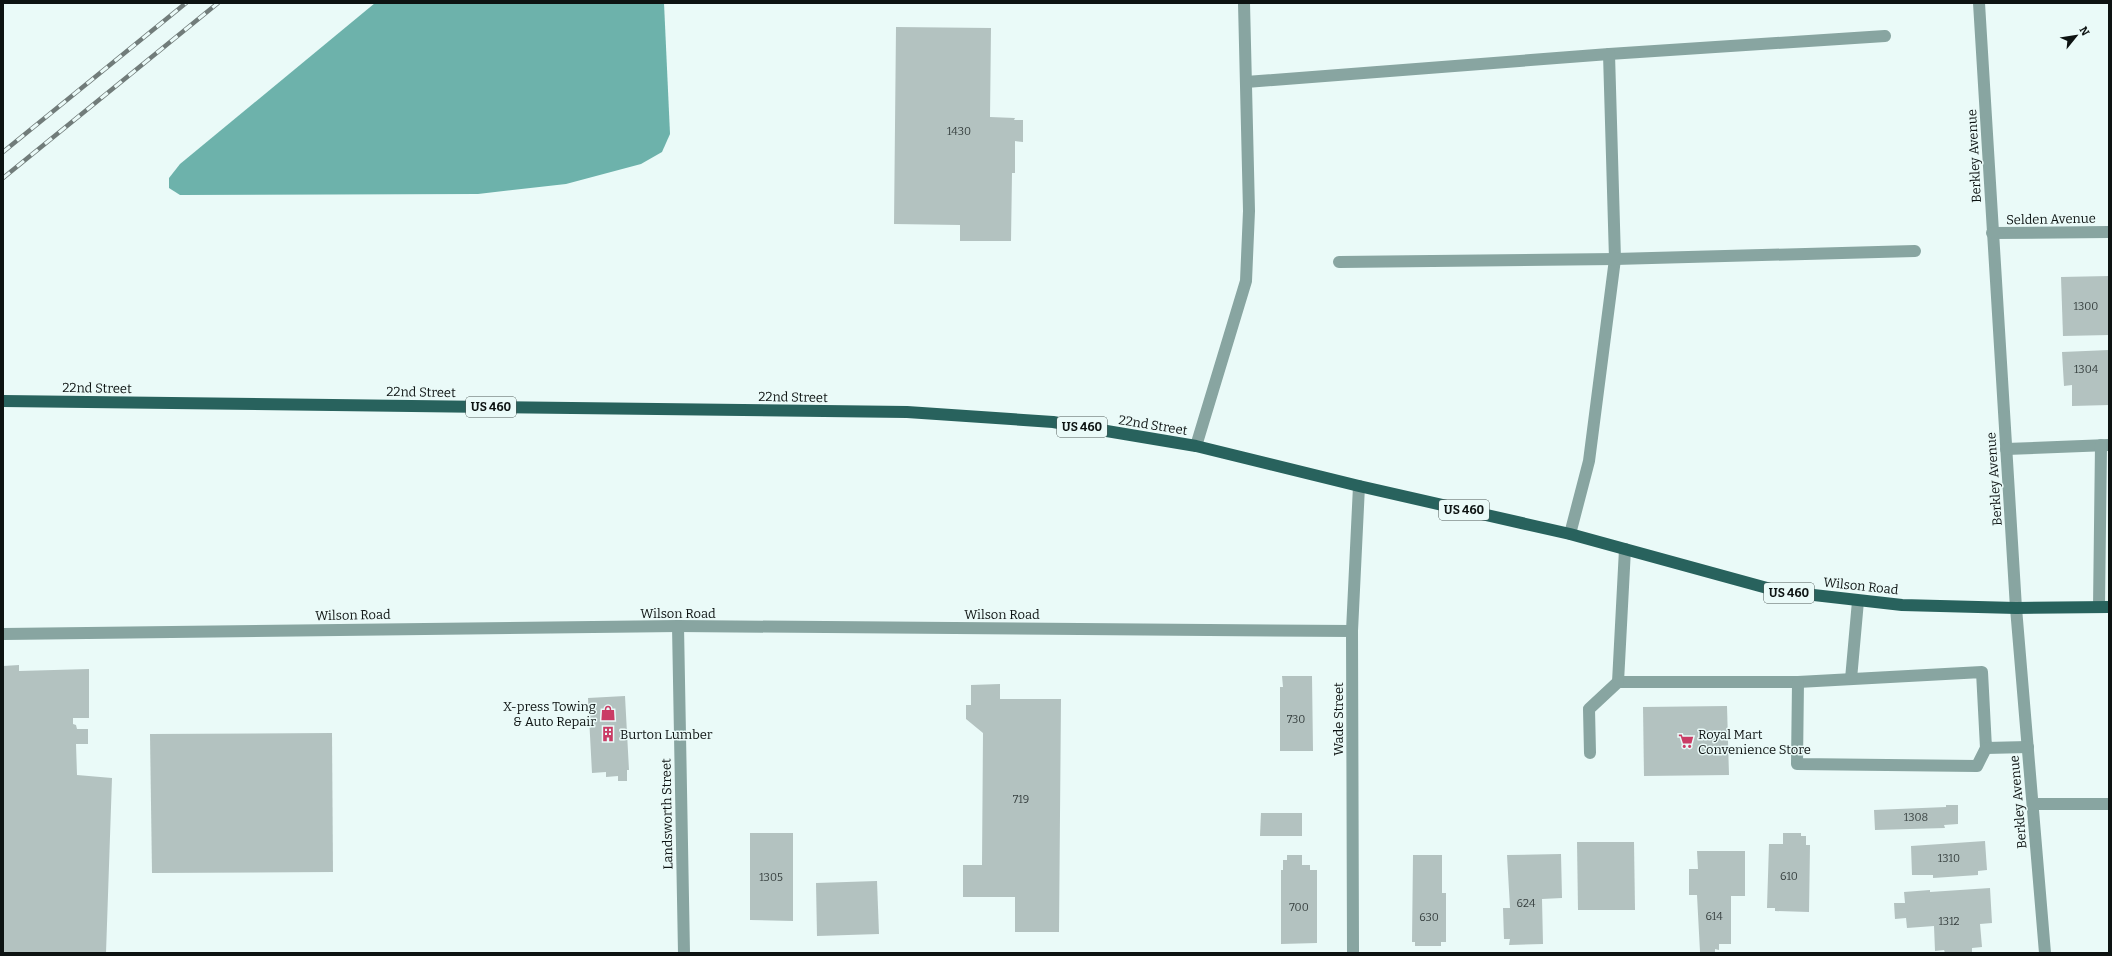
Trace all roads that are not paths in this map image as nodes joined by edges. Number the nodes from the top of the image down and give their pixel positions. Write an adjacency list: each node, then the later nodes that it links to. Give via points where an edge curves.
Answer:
1 (1244, 3): 5 (street)
2 (1979, 3): 7 (street, Berkley Avenue)
3 (1885, 36): 4 (street)
4 (1608, 54): 5 (street); 9 (street)
5 (1246, 82): 13 (street, via 1249,210 1246,281)
6 (2109, 232): 7 (street, Selden Avenue)
7 (1992, 233): 14 (street, Berkley Avenue)
8 (1915, 251): 9 (street)
9 (1615, 259): 10 (street); 16 (street, via 1588,460)
10 (1339, 262)
11 (3, 401): 13 (main road, 22nd Street / US 460, via 908,412 1053,422)
12 (2105, 445): 14 (street); 19 (street)
13 (1196, 446): 15 (main road, 22nd Street / US 460)
14 (2006, 449): 20 (street, Berkley Avenue)
15 (1359, 486): 16 (main road, 22nd Street / US 460); 22 (street, Wade Street)
16 (1570, 534): 17 (main road, Wilson Road / US 460)
17 (1625, 549): 18 (main road, Wilson Road / US 460, via 1778,591); 25 (street)
18 (1858, 601): 20 (main road, Wilson Road / US 460, via 1902,605); 24 (street)
19 (2104, 607): 20 (main road, Wilson Road / US 460)
20 (2016, 608): 27 (street, Berkley Avenue)
21 (678, 626): 22 (street, Wilson Road); 23 (street, Wilson Road); 32 (street, Landsworth Street)
22 (1352, 631): 33 (street, Wade Street)
23 (3, 634)
24 (1851, 679): 26 (street); 28 (street, via 1982,672)
25 (1618, 682): 26 (street); 29 (street, via 1589,709)
26 (1798, 682): 28 (street, via 1797,764 1977,766)
27 (2028, 747): 28 (street); 30 (street, Berkley Avenue)
28 (1986, 748)
29 (1590, 753)
30 (2032, 804): 31 (street); 34 (street, Berkley Avenue)
31 (2109, 804)
32 (684, 953)
33 (1353, 953)
34 (2045, 953)

